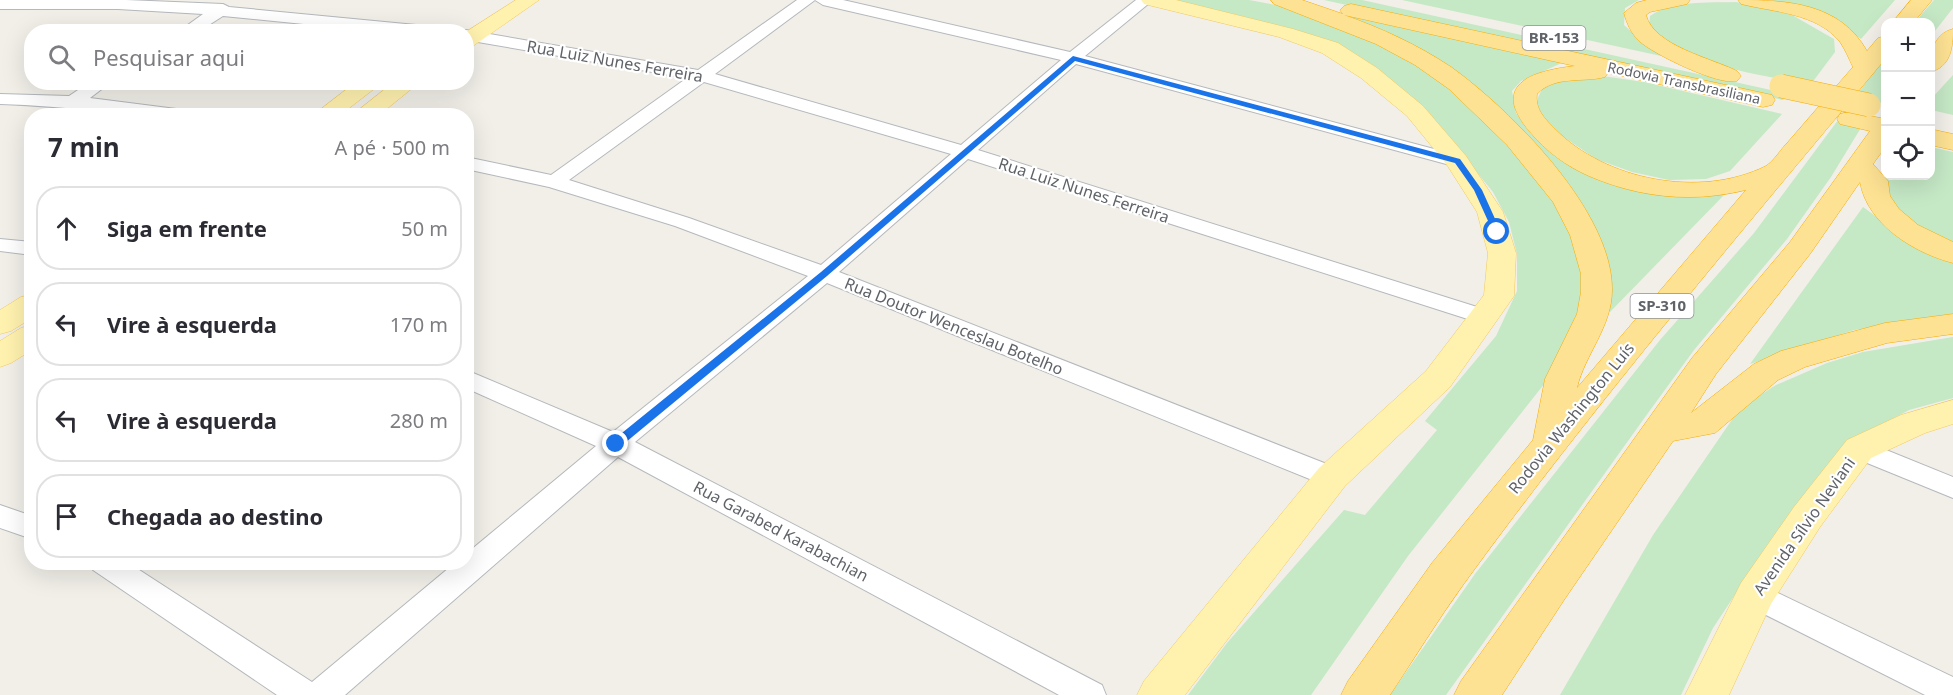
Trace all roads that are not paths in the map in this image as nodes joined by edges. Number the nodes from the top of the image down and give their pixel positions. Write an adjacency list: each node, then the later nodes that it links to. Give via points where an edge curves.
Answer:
1 (238, 0): 15 (street)
2 (497, 0): 19 (main road)
3 (529, 0): 20 (main road)
4 (807, 0): 29 (street)
5 (823, 0): 24 (street)
6 (1145, 0): 24 (street)
7 (1151, 0): 45 (main road, via 1330,48 1369,72 1415,111)
8 (1281, 0): 64 (highway, via 1371,32 1442,72 1516,141 1554,184 1577,218 1591,255 1597,292 1590,329 1564,373)
9 (1306, 0): 31 (highway, Rodovia Transbrasiliana / BR-153)
10 (1379, 0): 30 (highway, Rodovia Transbrasiliana / BR-153)
11 (1680, 0): 30 (highway, via 1643,7 1635,14 1635,23 1643,34 1663,47)
12 (1748, 0): 28 (highway, via 1784,7 1829,24 1847,37)
13 (1922, 0): 16 (highway)
14 (0, 4): 15 (street, via 118,4)
15 (220, 11): 17 (street); 18 (street)
16 (1906, 18)
17 (199, 24)
18 (354, 24)
19 (461, 24)
20 (474, 35)
21 (1953, 36): 25 (highway)
22 (474, 39): 29 (street, Rua Luiz Nunes Ferreira)
23 (1881, 49): 28 (highway, Rodovia Washington Luís / SP-310)
24 (1073, 58): 44 (street); 45 (street)
25 (1935, 59)
26 (1953, 63): 27 (highway)
27 (1935, 65)
28 (1865, 67): 48 (highway, Rodovia Washington Luís / SP-310)
29 (702, 76): 44 (street, Rua Luiz Nunes Ferreira); 49 (street)
30 (1730, 76): 35 (highway, Rodovia Transbrasiliana / BR-153)
31 (1654, 77): 35 (highway, Rodovia Transbrasiliana / BR-153); 48 (highway, via 1588,71 1562,74 1540,80 1527,90 1524,102 1529,115 1568,154 1627,180 1660,187 1721,189)
32 (90, 90): 37 (street)
33 (360, 90): 39 (main road)
34 (398, 90): 40 (main road)
35 (1772, 93): 41 (highway, Rodovia Transbrasiliana / BR-153, bridge); 42 (highway, Rodovia Transbrasiliana / BR-153)
36 (0, 99): 37 (street)
37 (73, 101): 38 (street)
38 (129, 108)
39 (335, 108)
40 (373, 108)
41 (1881, 108)
42 (1883, 126)
43 (1881, 134): 46 (highway)
44 (964, 152): 53 (street); 55 (street, Rua Luiz Nunes Ferreira)
45 (1458, 161): 55 (main road, via 1490,212 1502,253 1499,296)
46 (1859, 164): 52 (highway, via 1874,181 1876,196 1888,215 1908,231); 62 (highway, via 1800,248 1704,366)
47 (474, 165): 49 (street, Rua Doutor Wenceslau Botelho)
48 (1779, 170): 64 (highway, Rodovia Washington Luís / SP-310, via 1654,315)
49 (554, 182): 53 (street, Rua Doutor Wenceslau Botelho, via 682,222)
50 (0, 245): 51 (street)
51 (24, 248)
52 (1953, 254)
53 (824, 274): 63 (street); 66 (street, Rua Doutor Wenceslau Botelho)
54 (24, 309): 56 (main road)
55 (1485, 317): 66 (main road, via 1438,379)
56 (0, 324)
57 (1953, 324): 62 (highway, via 1885,333 1792,359 1766,372 1702,424)
58 (24, 340): 59 (main road)
59 (0, 356)
60 (474, 382): 63 (street, Rua Garabed Karabachian)
61 (1953, 412): 65 (main road, Avenida Sílvio Neviani, via 1913,424)
62 (1662, 430): 80 (highway)
63 (616, 444): 70 (street); 77 (street, Rua Garabed Karabachian)
64 (1550, 446): 79 (highway, Rodovia Washington Luís / SP-310, via 1447,575)
65 (1859, 449): 67 (street); 73 (main road, Avenida Sílvio Neviani)
66 (1332, 477): 78 (main road)
67 (1953, 488)
68 (0, 516): 69 (street)
69 (24, 525)
70 (474, 565)
71 (115, 570): 75 (street)
72 (468, 570): 76 (street)
73 (1755, 595): 74 (street); 81 (main road, Avenida Sílvio Neviani)
74 (1953, 693)
75 (304, 695)
76 (321, 695)
77 (1090, 695)
78 (1159, 695)
79 (1364, 695)
80 (1478, 695)
81 (1707, 695)

